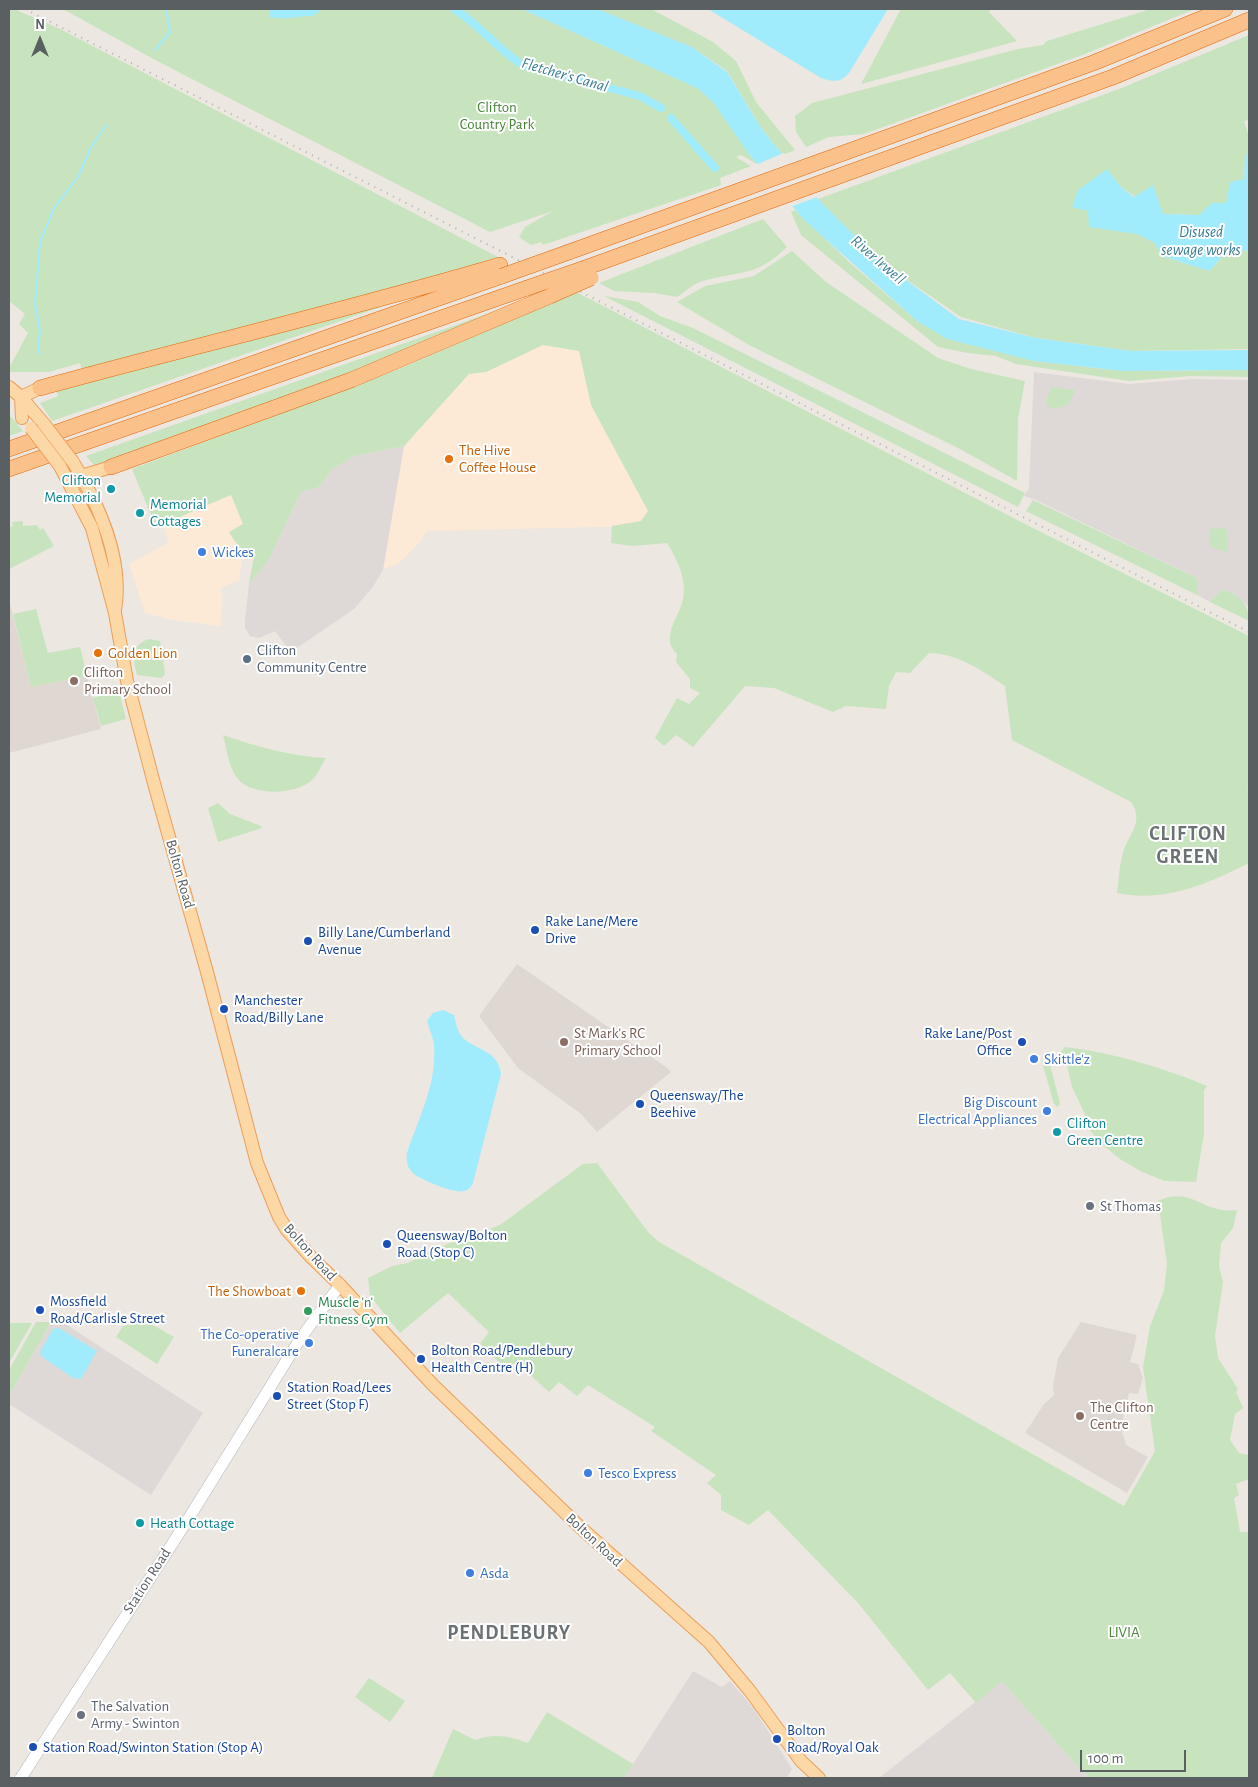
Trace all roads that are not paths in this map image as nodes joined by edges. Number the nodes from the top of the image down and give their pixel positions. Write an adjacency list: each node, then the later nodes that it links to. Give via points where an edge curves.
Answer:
1 (1225, 9): 3 (highway, bridge, via 1092,63 569,252)
2 (1249, 20): 4 (highway, via 1112,77 664,240)
3 (501, 270): 6 (highway, via 248,332); 10 (highway)
4 (588, 273): 11 (highway, bridge, via 550,296 351,380); 12 (highway, bridge, via 527,288)
5 (9, 386): 7 (main road, Bolton Road)
6 (40, 388): 7 (main road)
7 (21, 397): 9 (main road); 14 (main road, Bolton Road, bridge)
8 (9, 406): 9 (main road, Bolton Road)
9 (22, 418): 13 (main road, Bolton Road, bridge)
10 (9, 449)
11 (111, 467): 14 (main road); 15 (main road, via 99,481)
12 (9, 469)
13 (63, 470): 14 (main road, via 71,477); 16 (main road, Bolton Road, via 92,528)
14 (82, 477): 15 (main road, Bolton Road)
15 (93, 498): 16 (main road, Bolton Road, via 112,553 118,591)
16 (115, 613): 17 (main road, Bolton Road, via 138,723 257,1163 287,1230)
17 (340, 1285): 18 (main road, Station Road, bridge, via 300,1340); 19 (main road, Bolton Road, via 433,1385 581,1528 709,1642 750,1691 801,1762)
18 (21, 1778)
19 (818, 1778)

